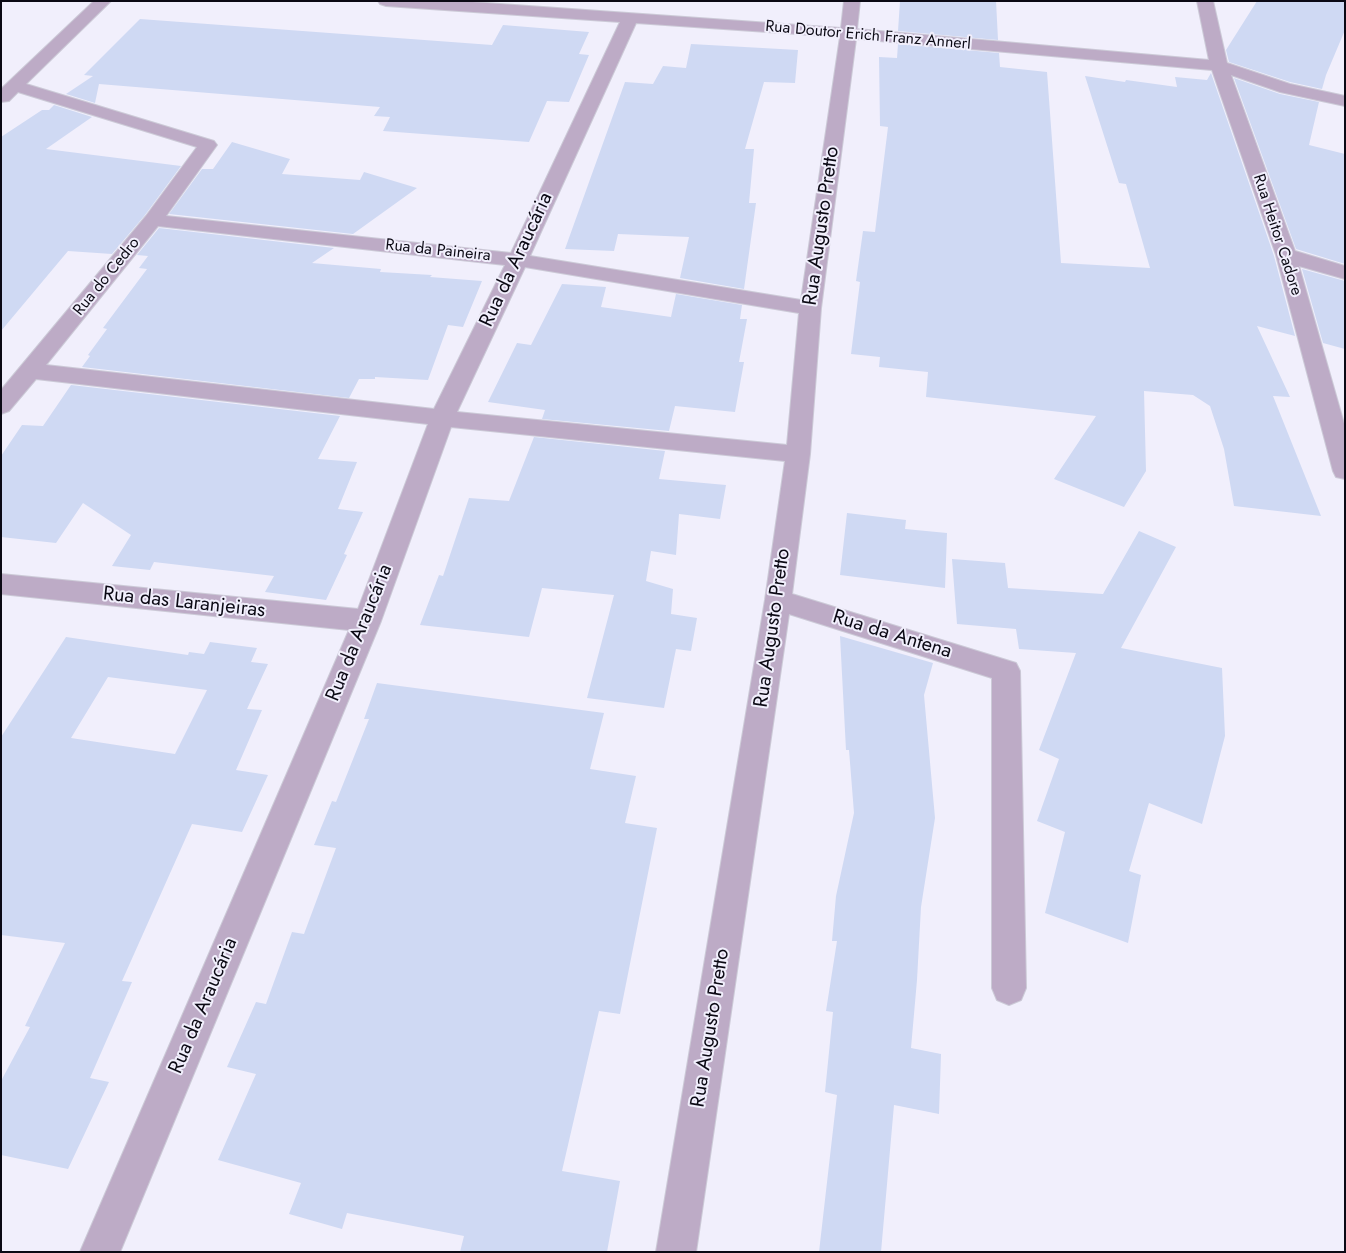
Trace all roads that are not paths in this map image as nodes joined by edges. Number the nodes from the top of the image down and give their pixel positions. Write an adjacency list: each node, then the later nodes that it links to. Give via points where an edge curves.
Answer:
1 (103, 1): 8 (street)
2 (386, 1): 5 (street, Rua Doutor Erich Franz Annerl)
3 (852, 1): 6 (street, Rua Augusto Pretto)
4 (1205, 1): 7 (street, Rua Heitor Cadore)
5 (630, 18): 6 (street, Rua Doutor Erich Franz Annerl); 13 (street, Rua da Araucária)
6 (849, 33): 7 (street, Rua Doutor Erich Franz Annerl); 15 (street, Rua Augusto Pretto)
7 (1219, 66): 10 (street, Rua Doutor Erich Franz Annerl, via 1286,88); 12 (street, Rua Heitor Cadore)
8 (15, 86): 9 (street); 11 (street, Rua do Cedro, via 208,145)
9 (1, 98)
10 (1345, 101)
11 (153, 220): 13 (street, Rua da Paineira); 16 (street, Rua do Cedro)
12 (1286, 255): 14 (street); 20 (street, Rua Heitor Cadore)
13 (518, 260): 15 (street, Rua da Paineira); 18 (street, Rua da Araucária)
14 (1345, 273)
15 (810, 308): 19 (street, Rua Augusto Pretto)
16 (31, 371): 17 (street, Rua do Cedro); 18 (street)
17 (1, 406)
18 (442, 418): 19 (street); 23 (street, Rua da Araucária)
19 (798, 454): 22 (street, Rua Augusto Pretto)
20 (1345, 471)
21 (1, 584): 23 (street, Rua das Laranjeiras)
22 (778, 600): 24 (street, Rua da Antena, via 1006,671); 26 (street, Rua Augusto Pretto)
23 (367, 621): 25 (street, Rua da Araucária)
24 (1009, 988)
25 (100, 1252)
26 (676, 1252)

